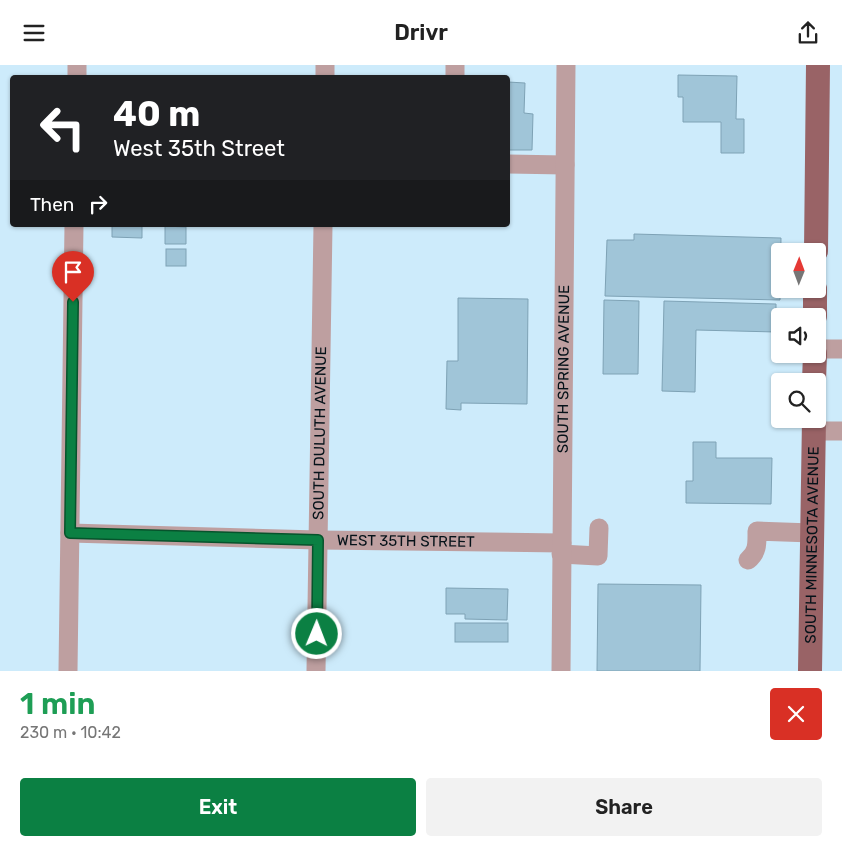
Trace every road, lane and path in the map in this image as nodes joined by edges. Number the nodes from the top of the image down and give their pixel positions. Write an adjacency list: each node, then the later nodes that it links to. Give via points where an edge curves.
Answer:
1 (566, 65): 4 (street, SOUTH SPRING AVENUE)
2 (818, 65): 7 (main road)
3 (510, 164): 4 (street)
4 (565, 165): 17 (street, SOUTH SPRING AVENUE)
5 (74, 227): 14 (street)
6 (323, 227): 16 (street, SOUTH DULUTH AVENUE)
7 (816, 243)
8 (826, 349): 9 (street)
9 (842, 349)
10 (814, 428): 15 (main road, SOUTH MINNESOTA AVENUE)
11 (826, 428): 12 (street)
12 (842, 431)
13 (600, 528): 17 (street, WEST 35TH STREET, via 598,556)
14 (70, 533): 16 (street, WEST 35TH STREET); 19 (street)
15 (812, 533): 18 (street, via 757,531 754,555); 22 (main road, SOUTH MINNESOTA AVENUE)
16 (318, 540): 17 (street, WEST 35TH STREET); 20 (street, SOUTH DULUTH AVENUE)
17 (561, 549): 21 (street, SOUTH SPRING AVENUE)
18 (748, 559)
19 (68, 671)
20 (316, 671)
21 (561, 671)
22 (810, 671)

